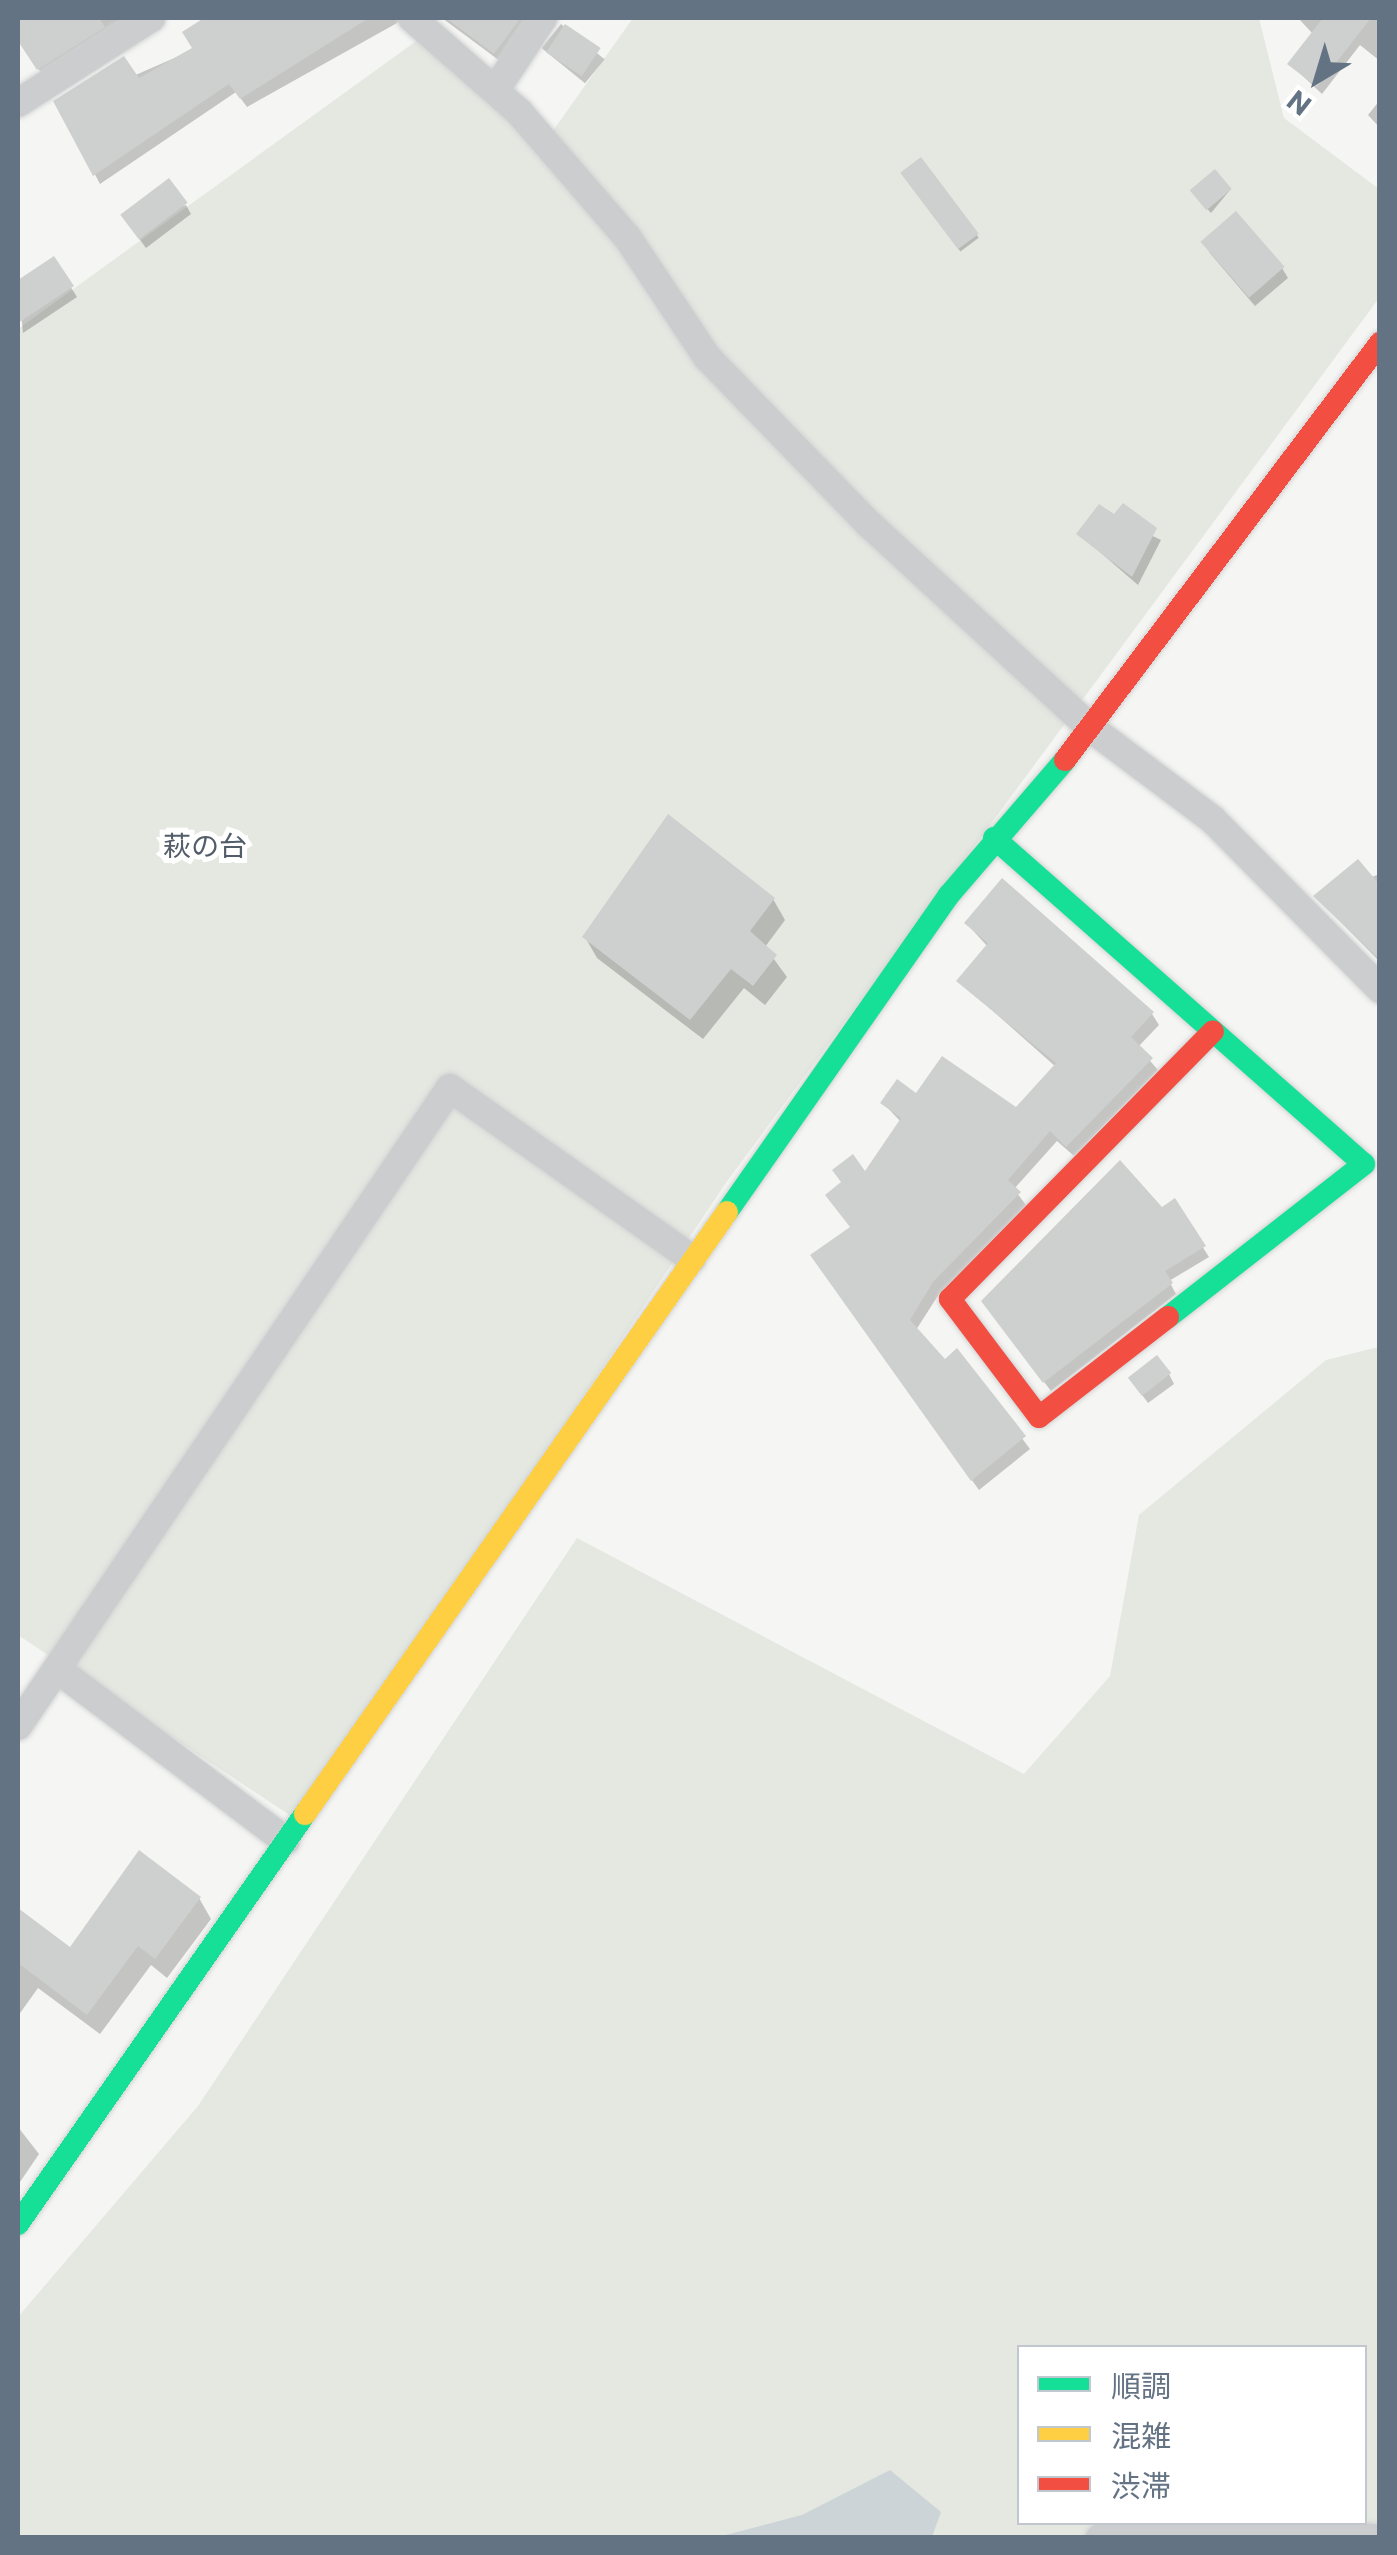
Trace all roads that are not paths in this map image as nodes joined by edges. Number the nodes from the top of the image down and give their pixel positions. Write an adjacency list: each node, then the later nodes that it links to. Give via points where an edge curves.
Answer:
1 (151, 18): 5 (street)
2 (412, 18): 4 (street)
3 (543, 18): 4 (street)
4 (496, 89): 7 (street, via 628,237 708,356 869,524)
5 (18, 103)
6 (1380, 344): 7 (street)
7 (1092, 730): 8 (street); 9 (street, via 1213,820)
8 (994, 838): 10 (street); 11 (street)
9 (1379, 987)
10 (1213, 1031): 10 (street, via 950,1300 1039,1417 1364,1164)
11 (692, 1259): 12 (street, via 450,1088); 14 (street)
12 (57, 1669): 13 (street); 14 (street)
13 (18, 1726)
14 (286, 1841): 15 (street)
15 (18, 2224)
16 (1100, 2538): 17 (street, via 1178,2527)
17 (1374, 2538)

